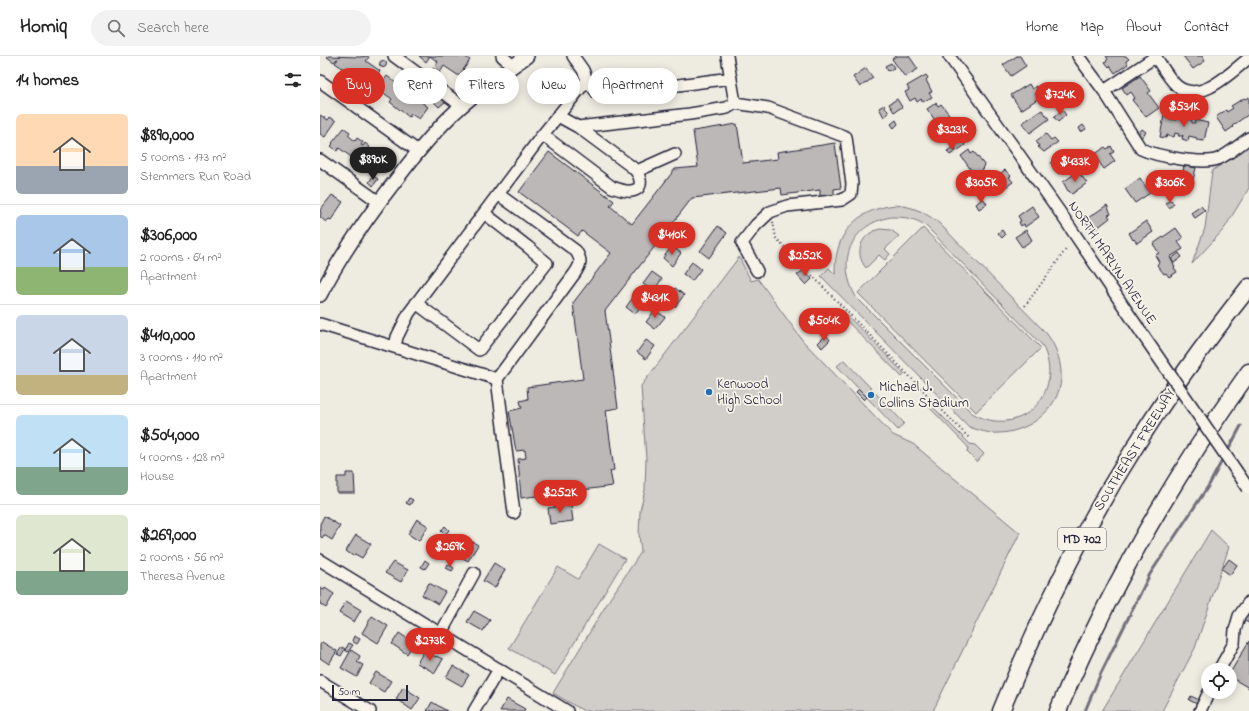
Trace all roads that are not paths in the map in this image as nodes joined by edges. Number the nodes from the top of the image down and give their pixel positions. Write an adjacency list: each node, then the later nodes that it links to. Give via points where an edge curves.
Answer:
1 (394, 56): 16 (street)
2 (502, 56): 10 (street)
3 (527, 56): 10 (main road)
4 (573, 56): 12 (street, via 584,70)
5 (727, 56): 11 (street)
6 (949, 56): 40 (street, NORTH MARLYN AVENUE, bridge)
7 (1078, 56): 14 (street)
8 (1155, 56): 9 (street, via 1177,86 1192,92 1207,89); 14 (street)
9 (1249, 58)
10 (513, 66): 16 (main road)
11 (731, 78): 12 (street, via 604,95 595,92); 15 (street)
12 (587, 80): 17 (street)
13 (320, 81): 21 (street)
14 (1104, 91): 20 (street, via 1141,149 1147,152 1209,162 1218,159)
15 (735, 103): 18 (street, via 727,108 690,114); 28 (street, via 768,108 846,137 851,194 842,200 787,206 770,212 742,243)
16 (462, 106): 21 (main road)
17 (558, 116): 18 (street); 19 (street)
18 (578, 127): 24 (street)
19 (543, 134): 24 (street, via 612,187 631,191 637,189 641,180); 25 (street)
20 (1249, 138)
21 (418, 151): 26 (main road)
22 (675, 154): 24 (street)
23 (320, 160): 26 (street)
24 (637, 171)
25 (498, 194): 27 (street); 38 (street, via 576,251 580,257 580,265)
26 (378, 202): 31 (main road)
27 (484, 213): 32 (street); 32 (street, via 547,263 479,350)
28 (757, 271)
29 (1249, 275): 37 (highway)
30 (1249, 288): 37 (highway, SOUTHEAST FREEWAY / MD 702)
31 (320, 295)
32 (416, 303): 34 (street, via 402,326)
33 (320, 324): 34 (street)
34 (395, 347): 38 (street)
35 (1249, 372): 39 (highway)
36 (1249, 376): 39 (highway)
37 (1181, 377): 53 (highway, SOUTHEAST FREEWAY / MD 702, via 1130,455 1068,564 1041,618)
38 (497, 379): 41 (street)
39 (1215, 419): 54 (highway, via 1176,479 1118,580)
40 (1249, 488)
41 (514, 513)
42 (320, 560): 45 (street)
43 (474, 573): 45 (street)
44 (1249, 602): 46 (street, via 1239,616 1234,643)
45 (441, 633): 47 (street)
46 (1224, 663)
47 (499, 669): 51 (street); 52 (street)
48 (320, 681): 50 (street)
49 (1206, 699): 55 (street)
50 (370, 711)
51 (474, 711)
52 (567, 711)
53 (1001, 711)
54 (1058, 711)
55 (1200, 711)

